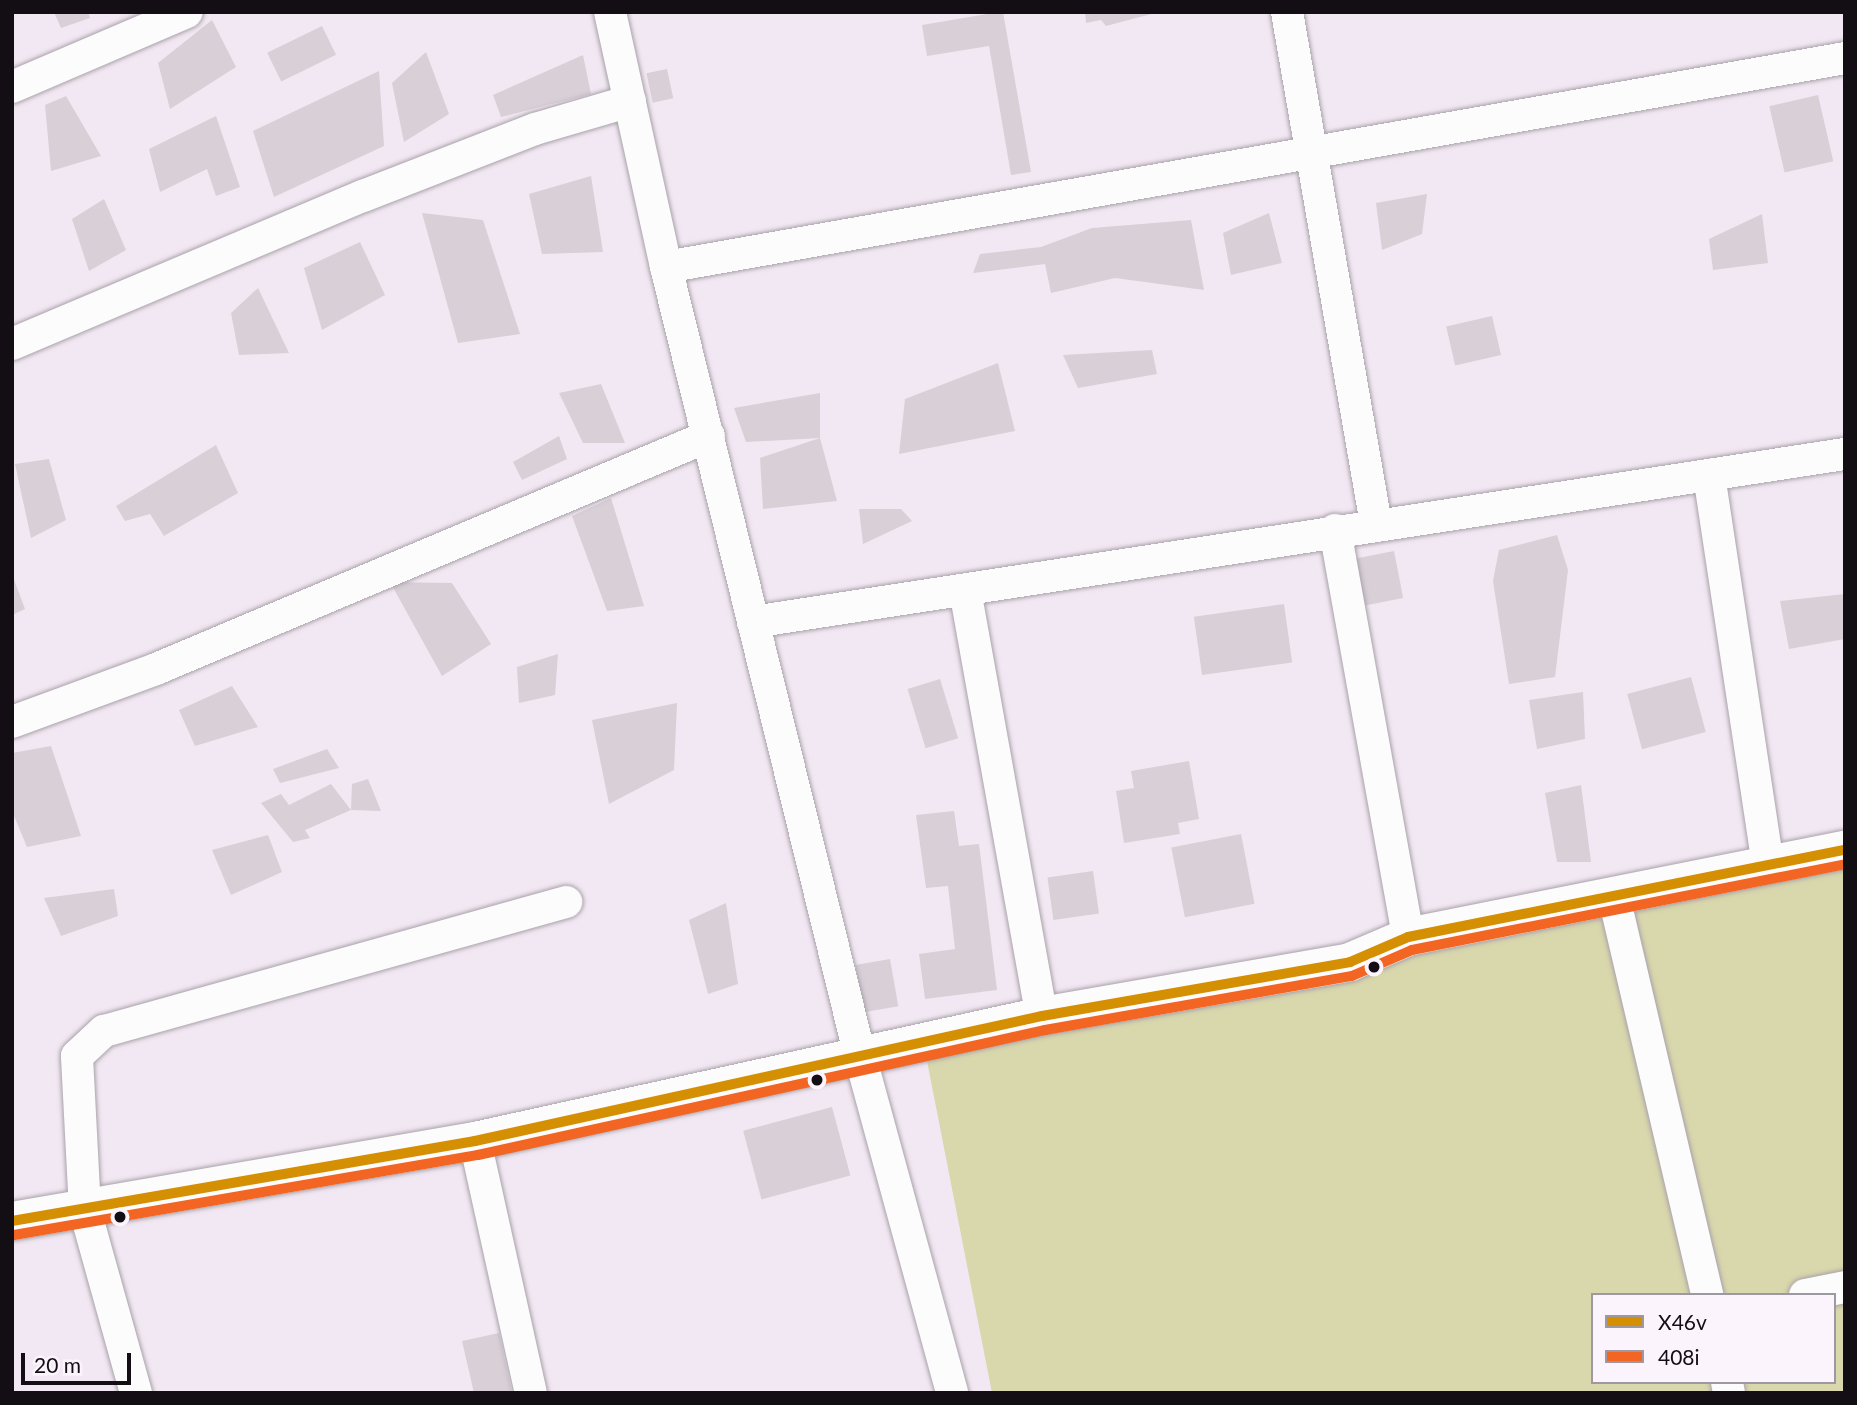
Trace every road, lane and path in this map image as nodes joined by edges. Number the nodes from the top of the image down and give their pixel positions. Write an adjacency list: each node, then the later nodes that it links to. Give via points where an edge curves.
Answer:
1 (187, 12): 5 (street)
2 (610, 12): 6 (street)
3 (1287, 12): 7 (street)
4 (1845, 58): 7 (street)
5 (12, 87)
6 (630, 101): 8 (street); 9 (street, via 535,129)
7 (1309, 156): 8 (street); 13 (street)
8 (666, 267): 10 (street)
9 (12, 344)
10 (709, 436): 16 (street); 17 (street, via 156,669)
11 (1845, 454): 12 (street)
12 (1709, 475): 13 (street); 19 (street)
13 (1376, 524): 14 (street)
14 (1335, 530): 15 (street); 22 (street)
15 (965, 590): 16 (street); 23 (street)
16 (753, 622): 24 (street)
17 (12, 722)
18 (1845, 850): 19 (street)
19 (1768, 864): 20 (street)
20 (1614, 897): 22 (street); 29 (street)
21 (566, 901): 26 (street, via 104,1031 78,1056)
22 (1408, 937): 23 (street, via 1350,962)
23 (1042, 1016): 24 (street)
24 (860, 1056): 25 (street); 33 (street)
25 (475, 1141): 26 (street); 32 (street)
26 (85, 1210): 27 (street); 31 (street)
27 (12, 1221)
28 (1845, 1287): 30 (street)
29 (1707, 1293)
30 (1815, 1293)
31 (136, 1393)
32 (531, 1393)
33 (952, 1393)

